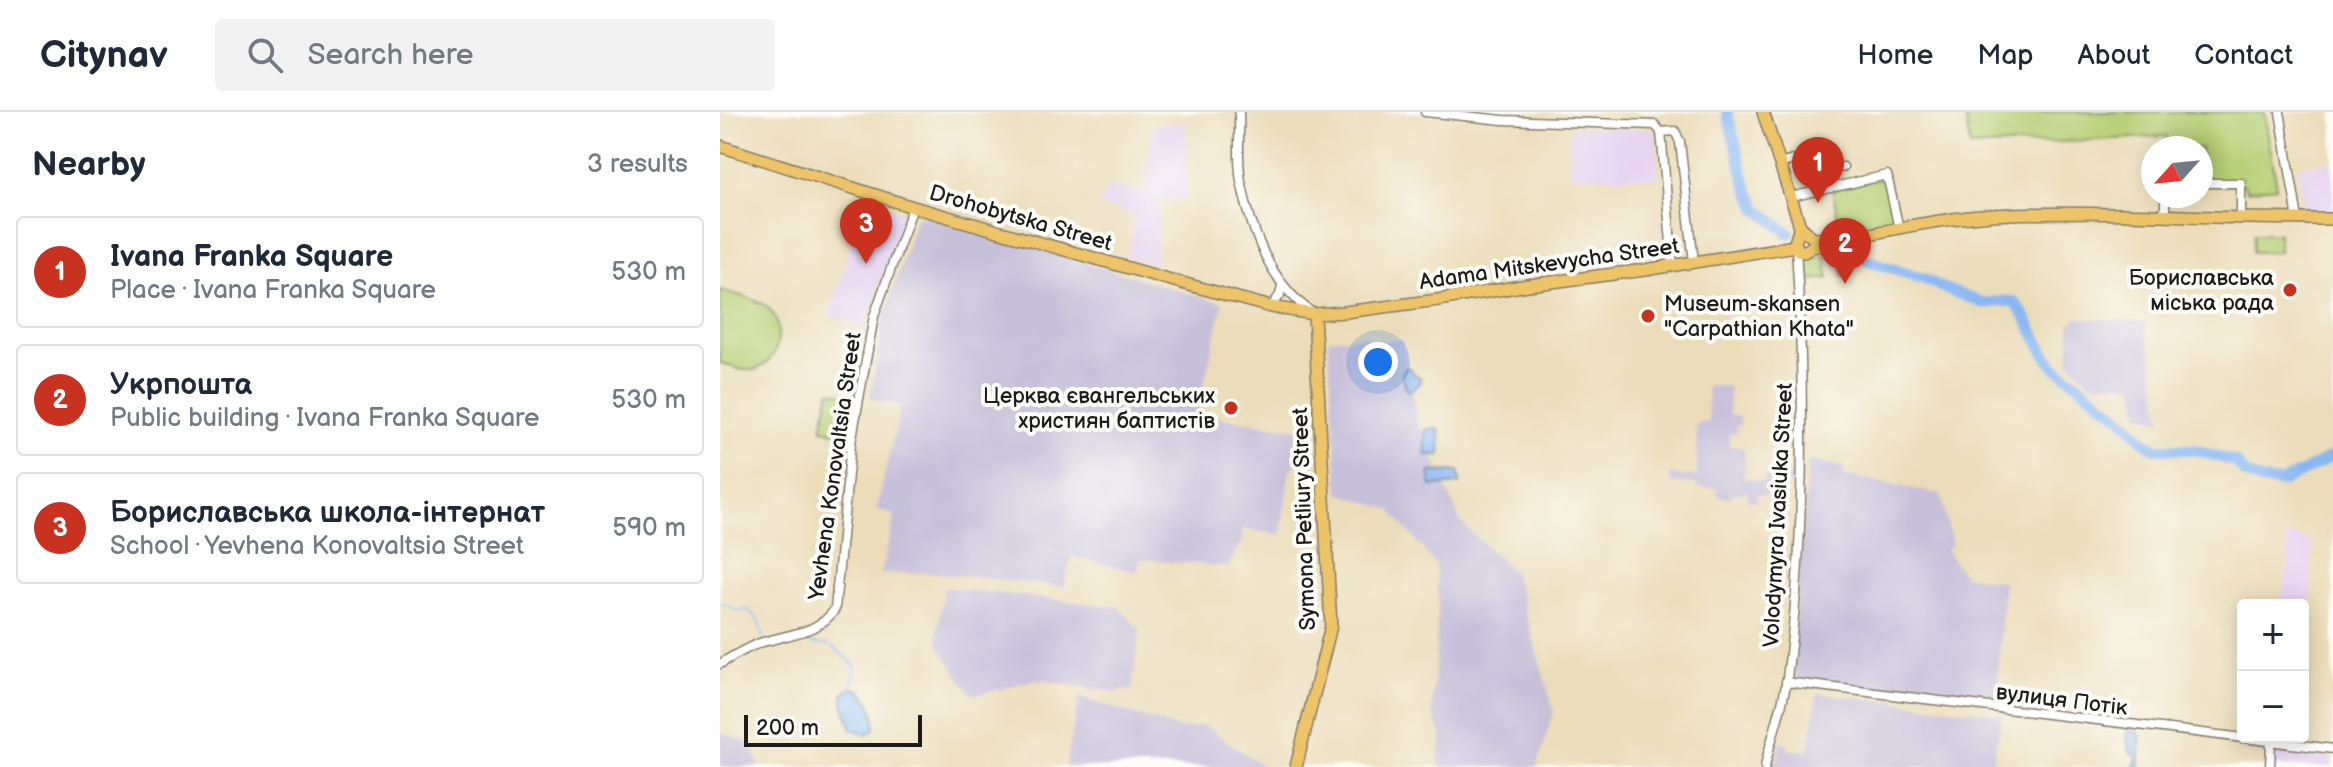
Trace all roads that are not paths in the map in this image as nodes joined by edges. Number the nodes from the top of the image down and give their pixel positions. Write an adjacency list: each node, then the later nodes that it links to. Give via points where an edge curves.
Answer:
1 (1239, 112): 21 (street, via 1241,179 1268,263)
2 (1425, 112): 5 (street, via 1655,125)
3 (1763, 112): 7 (main road)
4 (2280, 112): 15 (street)
5 (1661, 132): 19 (street, via 1675,131 1680,142); 20 (street)
6 (720, 146): 11 (main road, Drohobytska Street)
7 (1780, 164): 8 (street, via 1803,157 1812,174); 10 (main road)
8 (1843, 167)
9 (2213, 183): 14 (street, via 2241,183)
10 (1791, 197): 17 (street, via 1887,175); 18 (main road)
11 (913, 207): 22 (main road, Drohobytska Street); 24 (street, Yevhena Konovaltsia Street, via 874,316 851,443 835,609 817,625 763,642)
12 (2165, 208): 13 (street)
13 (2165, 215): 14 (main road); 17 (main road, via 1991,215)
14 (2241, 217): 15 (main road)
15 (2298, 219): 16 (main road)
16 (2333, 219)
17 (1899, 229): 18 (main road, Adama Mitskevycha Street)
18 (1800, 244): 19 (main road, Adama Mitskevycha Street); 25 (street, Volodymyra Ivasiuka Street, via 1803,455)
19 (1694, 262): 20 (main road, Adama Mitskevycha Street)
20 (1673, 265): 23 (main road, Adama Mitskevycha Street)
21 (1282, 285): 22 (street); 23 (street)
22 (1271, 307): 23 (main road, Drohobytska Street)
23 (1314, 314): 30 (main road, Symona Petliury Street, via 1331,626)
24 (720, 664)
25 (1786, 682): 26 (street, вулиця Потік); 31 (street, Volodymyra Ivasiuka Street)
26 (2237, 737)
27 (2271, 743): 32 (street)
28 (2286, 743): 29 (street, вулиця Потік)
29 (2333, 749)
30 (1296, 767)
31 (1765, 767)
32 (2270, 767)

